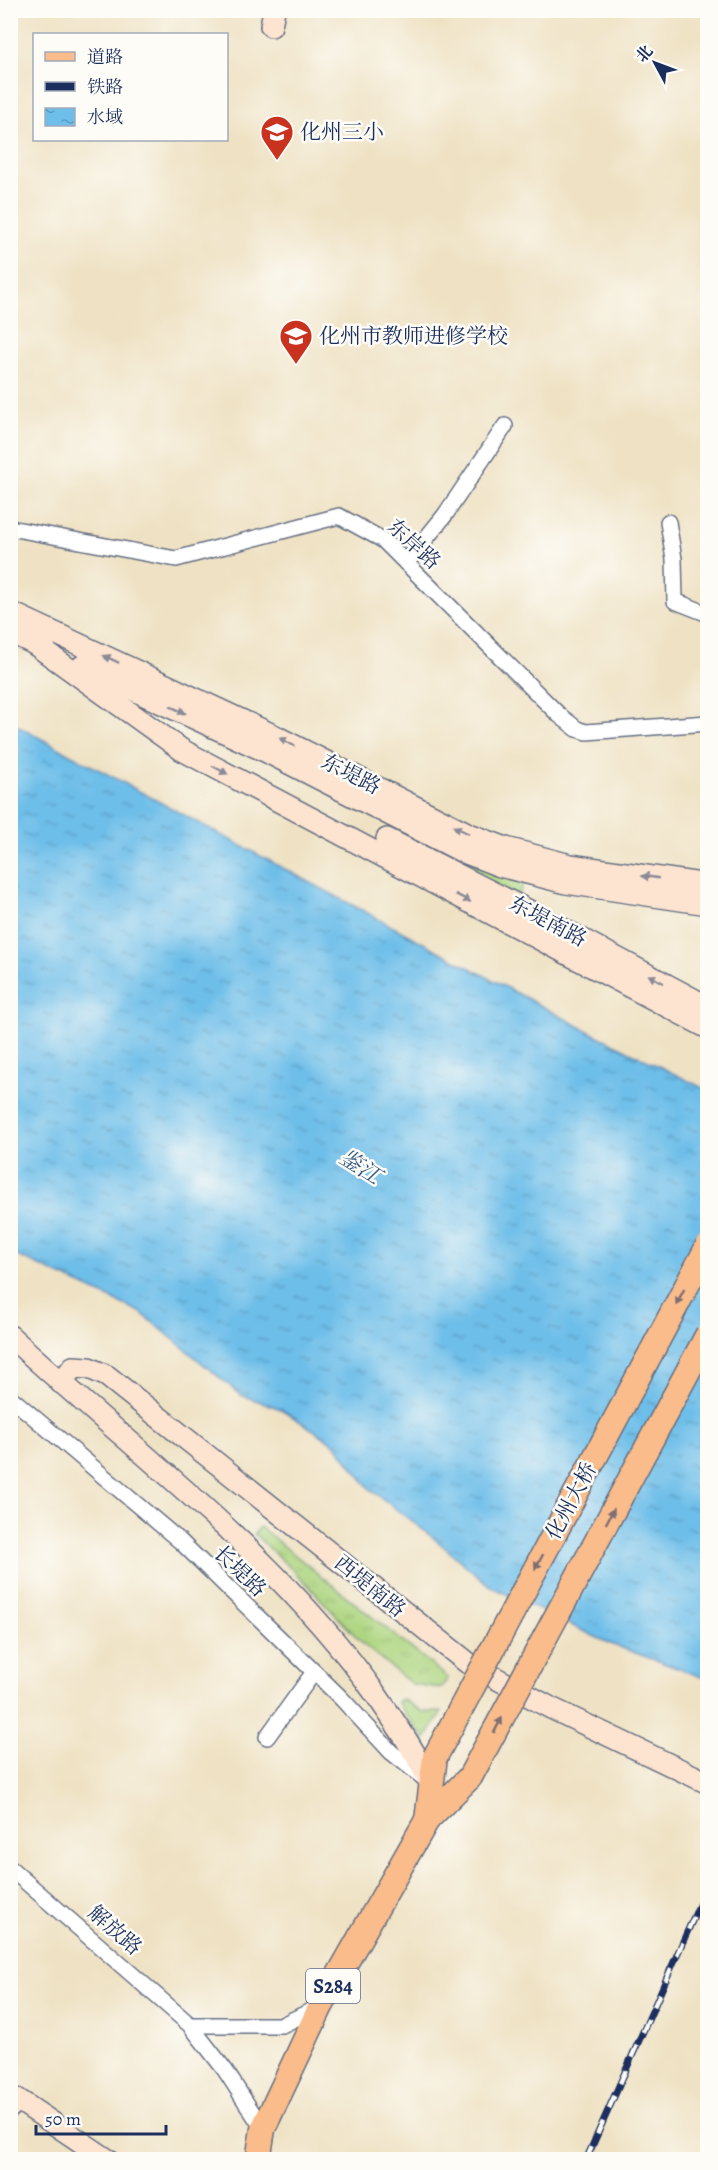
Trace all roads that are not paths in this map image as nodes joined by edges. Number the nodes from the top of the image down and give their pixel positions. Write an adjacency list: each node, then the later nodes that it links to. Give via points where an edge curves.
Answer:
1 (505, 426): 4 (street, via 445,515)
2 (668, 522): 6 (street, via 675,601)
3 (10, 528): 4 (street, 东岸路, via 176,559 339,516 383,540)
4 (406, 562): 9 (street, 东岸路, via 577,729 586,732)
5 (10, 612): 10 (main road, 东堤路, one-way to 5, via 273,735)
6 (708, 614)
7 (10, 632): 8 (main road, 东堤路)
8 (33, 643): 10 (main road, 东堤路, one-way to 10, via 265,751); 12 (main road, 东堤南路, one-way to 12, via 182,750)
9 (708, 723)
10 (382, 800): 11 (main road); 13 (main road, 东堤路, via 461,851); 14 (main road, 东堤路, one-way to 10, via 570,865 506,848)
11 (387, 839): 12 (main road); 16 (main road, 东堤南路)
12 (392, 862): 18 (main road, 东堤南路, one-way to 18)
13 (544, 877): 15 (main road, 东堤路); 16 (main road)
14 (708, 885)
15 (708, 904)
16 (527, 910): 17 (main road, 东堤南路, one-way to 16)
17 (708, 1007)
18 (708, 1028)
19 (708, 1246): 27 (main road, 化州大桥, one-way to 27, bridge, via 435,1756)
20 (708, 1334): 28 (main road, 化州大桥, one-way to 20, bridge, via 470,1777)
21 (10, 1336): 22 (main road)
22 (61, 1383): 26 (main road, 西堤南路, via 73,1366 107,1376 468,1663 551,1708); 27 (main road, via 219,1519 302,1601 344,1649 415,1750)
23 (10, 1397): 24 (street, 长堤路, via 181,1542)
24 (314, 1672): 25 (street); 27 (street, 长堤路, via 391,1752)
25 (267, 1737)
26 (708, 1783)
27 (431, 1785): 28 (main road)
28 (427, 1820): 30 (main road, S284)
29 (10, 1868): 31 (street, 解放路)
30 (321, 2006): 31 (street, via 282,2025); 33 (main road, S284)
31 (190, 2025): 33 (street, 解放路)
32 (13, 2100): 34 (main road)
33 (263, 2129): 35 (main road, S284)
34 (108, 2160)
35 (258, 2160)

